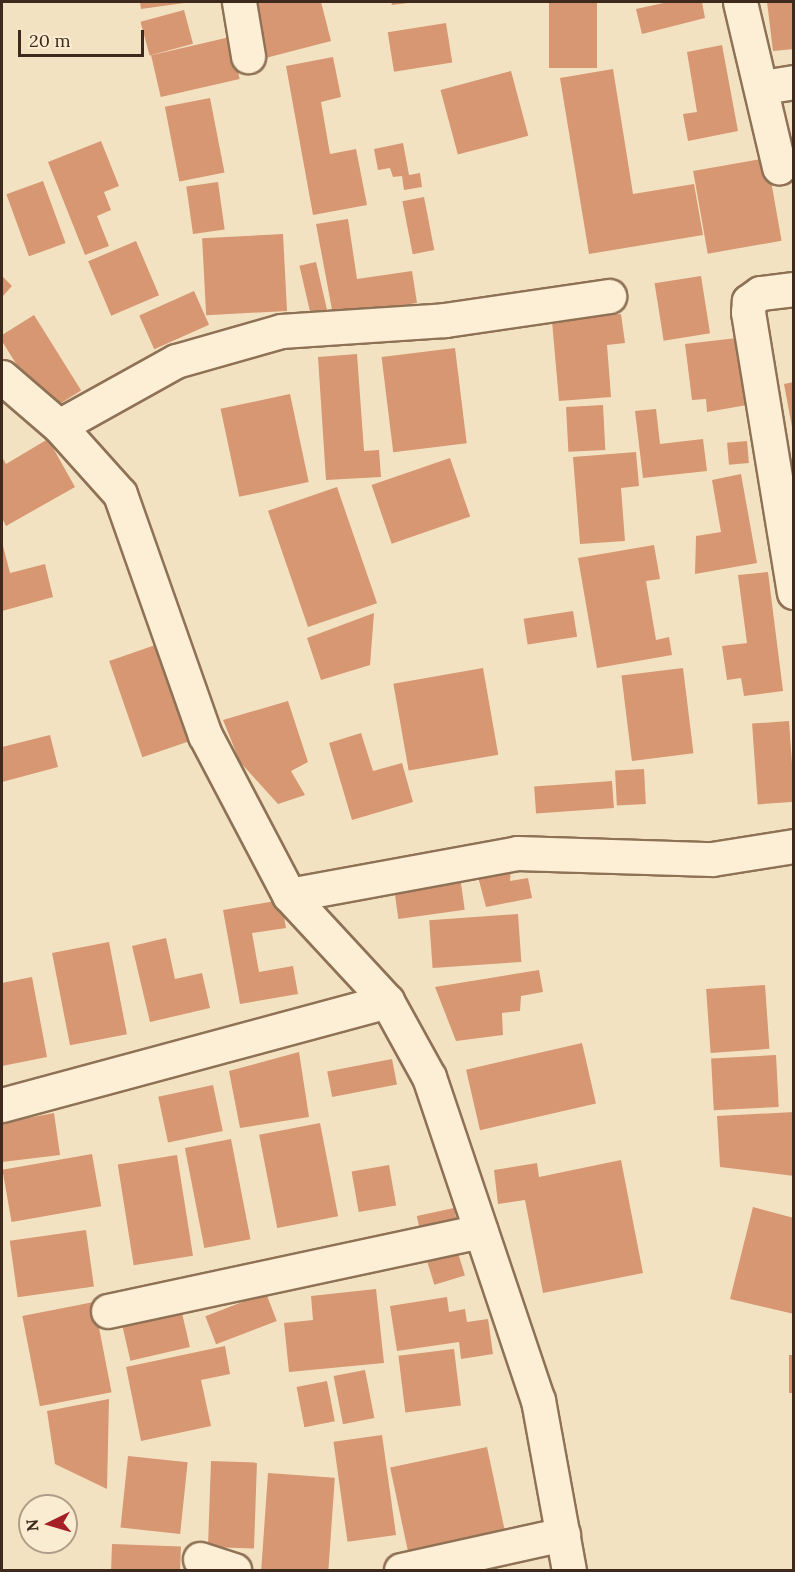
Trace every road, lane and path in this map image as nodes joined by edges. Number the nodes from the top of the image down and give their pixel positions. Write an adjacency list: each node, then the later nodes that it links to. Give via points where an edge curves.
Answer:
1 (239, 2): 3 (street)
2 (740, 2): 4 (street)
3 (248, 56)
4 (778, 84): 5 (street)
5 (779, 167)
6 (794, 289): 10 (street, via 760,293 749,301 748,312)
7 (609, 296): 9 (street, via 445,320 281,331 176,361)
8 (2, 377): 9 (street)
9 (60, 426): 12 (street, via 120,494 206,735)
10 (794, 592)
11 (794, 846): 12 (street, via 712,859 516,853)
12 (289, 895): 13 (street)
13 (387, 1001): 14 (street); 15 (street, via 429,1077)
14 (2, 1105)
15 (481, 1231): 16 (street); 17 (street, via 538,1400)
16 (108, 1311)
17 (563, 1534): 20 (street); 21 (street)
18 (200, 1558): 19 (street)
19 (234, 1570)
20 (401, 1570)
21 (568, 1570)

